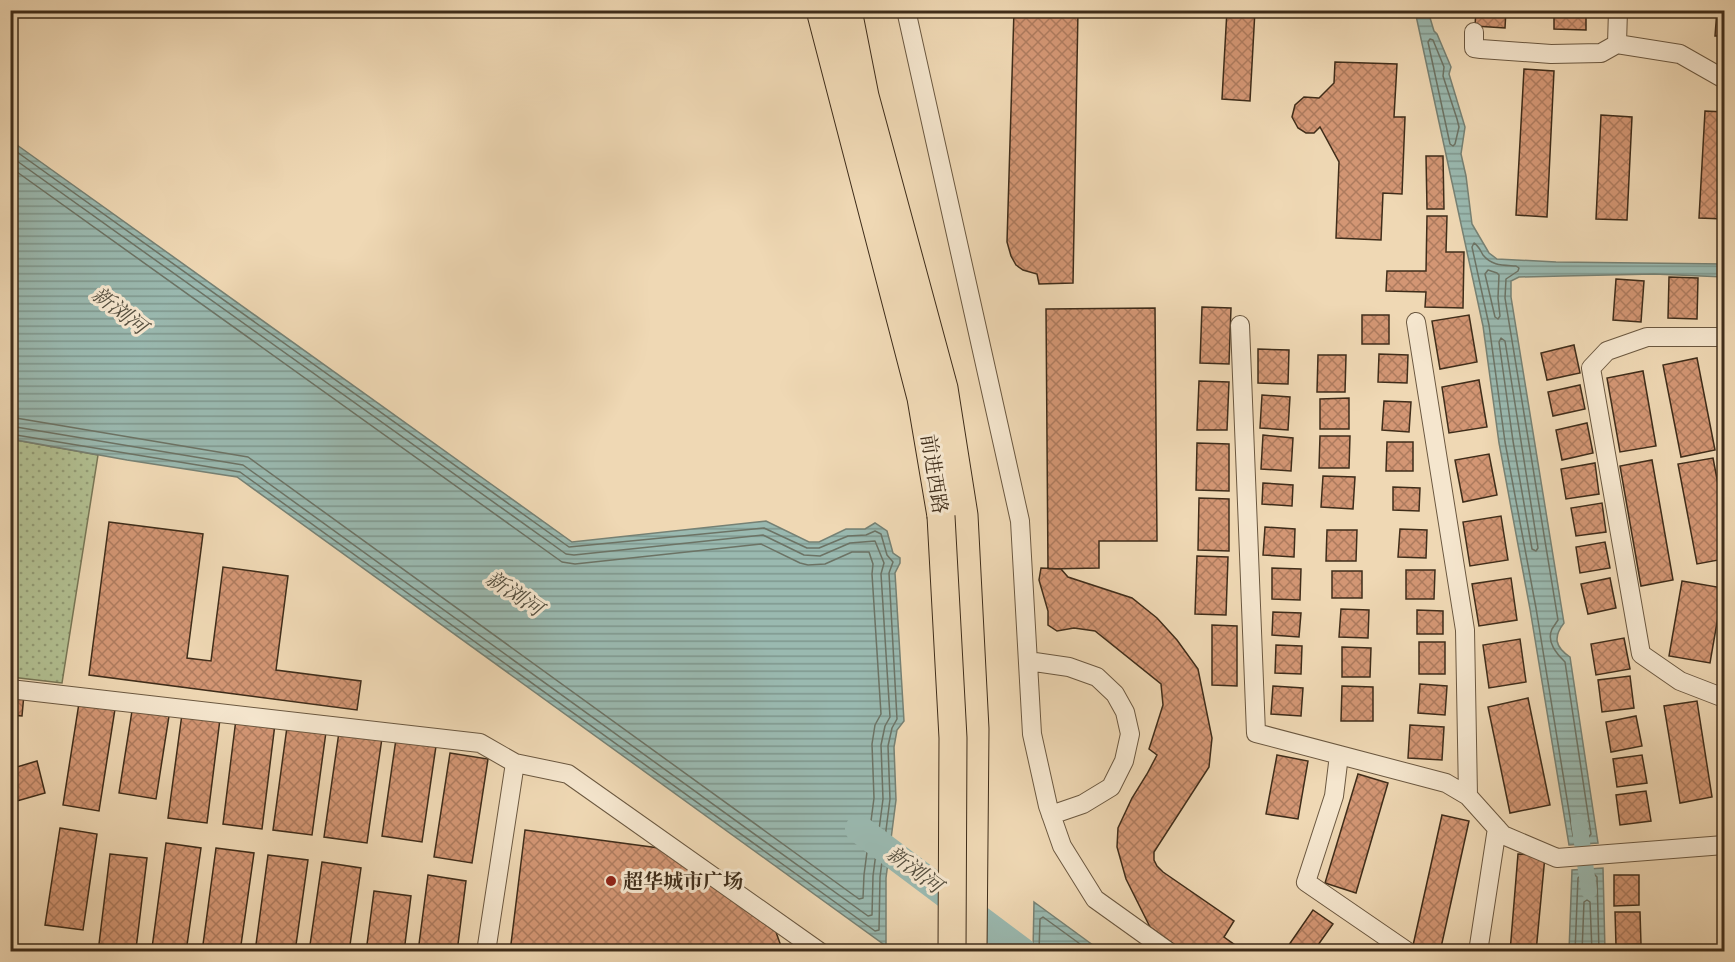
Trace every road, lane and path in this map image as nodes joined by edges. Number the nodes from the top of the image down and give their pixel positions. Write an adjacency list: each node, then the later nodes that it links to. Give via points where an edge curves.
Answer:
1 (820, 10): 11 (main road, 前进西路)
2 (848, 10): 11 (main road, 前进西路, via 865,96 944,388)
3 (906, 10): 12 (street, via 1020,522)
4 (1618, 10): 6 (street)
5 (1474, 32): 6 (street, via 1474,48 1480,49 1601,53)
6 (1617, 44): 7 (street, via 1680,54)
7 (1725, 79)
8 (1416, 322): 17 (street, via 1465,630)
9 (1240, 325): 15 (street, via 1256,733)
10 (1725, 337): 14 (street, via 1647,337 1607,351 1591,368 1641,654 1680,681)
11 (953, 516): 23 (main road, 前进西路, bridge); 24 (main road, 前进西路, via 975,729)
12 (1028, 661): 18 (street, via 1032,734); 18 (street, via 1069,667 1097,677 1115,694 1125,712 1130,734 1124,761 1111,788 1083,804)
13 (10, 688): 16 (street, via 480,743)
14 (1725, 698)
15 (1340, 755): 17 (street, via 1446,783); 26 (street, via 1334,796 1306,882)
16 (515, 763): 21 (street); 22 (street, via 568,774)
17 (1468, 796): 19 (street)
18 (1051, 815): 25 (street, via 1062,846 1095,899)
19 (1497, 828): 20 (street, via 1503,835 1557,858); 27 (street)
20 (1725, 845)
21 (486, 951)
22 (820, 951)
23 (952, 951)
24 (973, 951)
25 (1168, 951)
26 (1408, 951)
27 (1478, 951)

